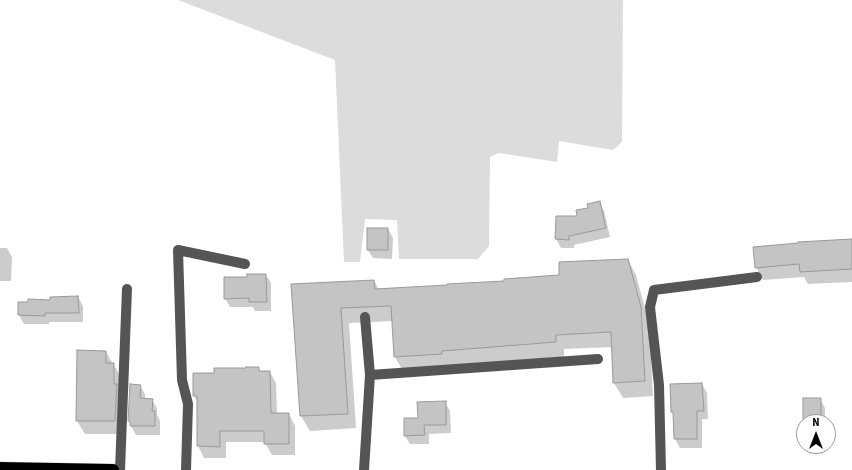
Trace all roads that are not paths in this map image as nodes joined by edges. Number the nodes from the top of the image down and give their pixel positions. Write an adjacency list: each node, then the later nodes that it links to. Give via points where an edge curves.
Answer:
1 (245, 264): 10 (lane, via 178,250 182,380 188,404)
2 (757, 277): 12 (lane, via 654,290 650,307 659,385)
3 (127, 289): 9 (lane)
4 (366, 317): 6 (lane)
5 (598, 359): 6 (lane)
6 (370, 375): 11 (lane)
7 (0, 468): 8 (highway)
8 (113, 470)
9 (120, 470)
10 (186, 470)
11 (364, 470)
12 (661, 470)

